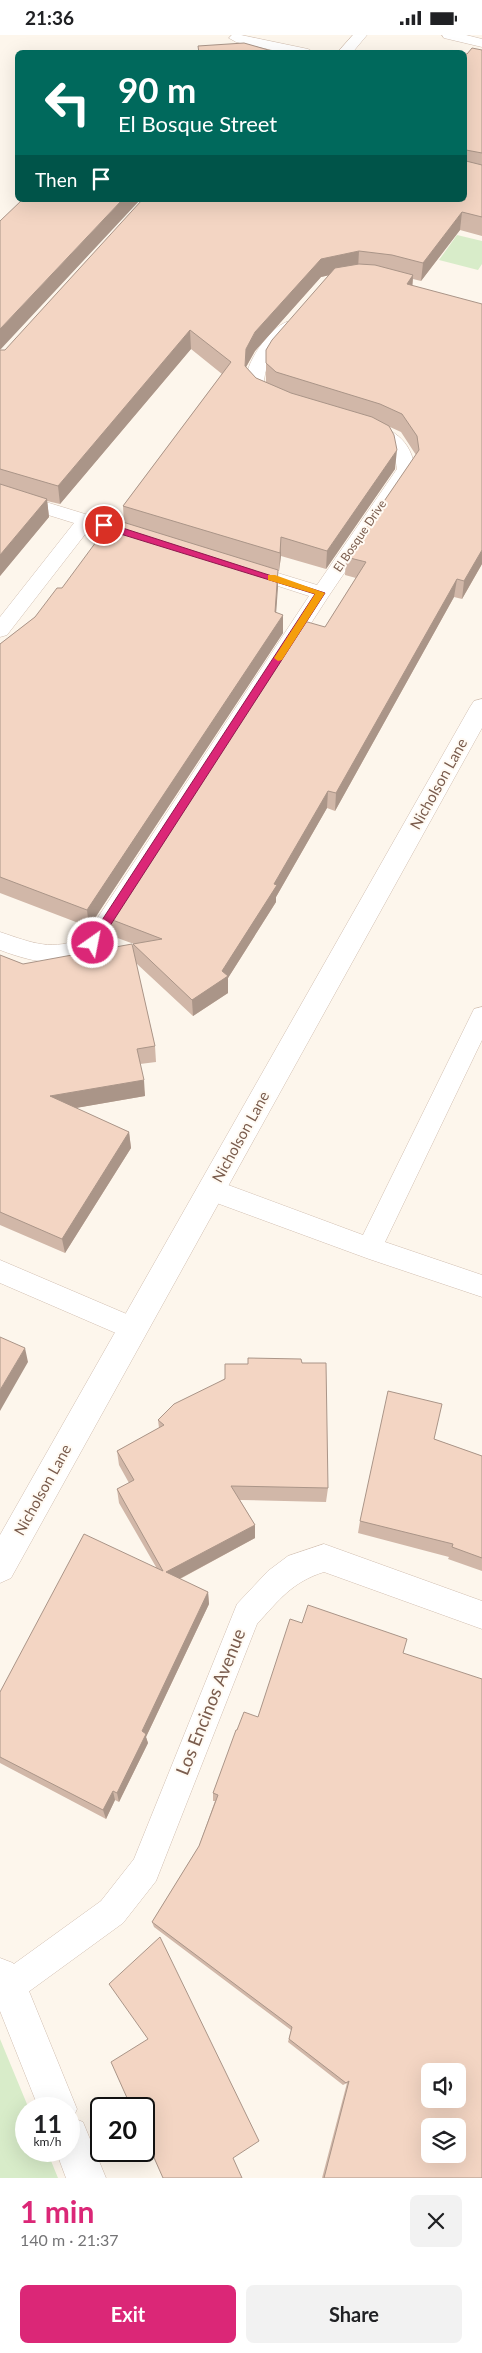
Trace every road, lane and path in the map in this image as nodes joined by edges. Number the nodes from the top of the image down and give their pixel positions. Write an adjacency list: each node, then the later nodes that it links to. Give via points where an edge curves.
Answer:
1 (360, 35): 6 (lane)
2 (236, 38): 5 (lane)
3 (450, 39): 4 (lane)
4 (482, 43)
5 (294, 50)
6 (347, 50)
7 (301, 312): 8 (lane, via 262,356 256,368 255,385 269,396)
8 (288, 402)
9 (344, 419): 14 (lane, El Bosque Drive, via 394,438 405,456 406,469)
10 (0, 494): 11 (lane)
11 (86, 520): 12 (lane); 15 (lane)
12 (152, 540)
13 (227, 564): 14 (lane)
14 (321, 593): 17 (lane, El Bosque Drive, via 93,943 58,955 34,954)
15 (0, 630)
16 (482, 707): 19 (street, Nicholson Lane)
17 (0, 941)
18 (482, 1016): 20 (lane)
19 (212, 1190): 20 (lane); 23 (street, Nicholson Lane)
20 (369, 1248): 22 (lane)
21 (0, 1271): 23 (lane)
22 (482, 1286)
23 (134, 1329): 24 (street, Nicholson Lane)
24 (0, 1567)
25 (482, 1615): 26 (lane, Los Encinos Avenue, via 324,1557 298,1566 278,1581 247,1614 144,1870 112,1911)
26 (4, 1981): 27 (street)
27 (53, 2097)
28 (80, 2162): 29 (street)
29 (86, 2178)

